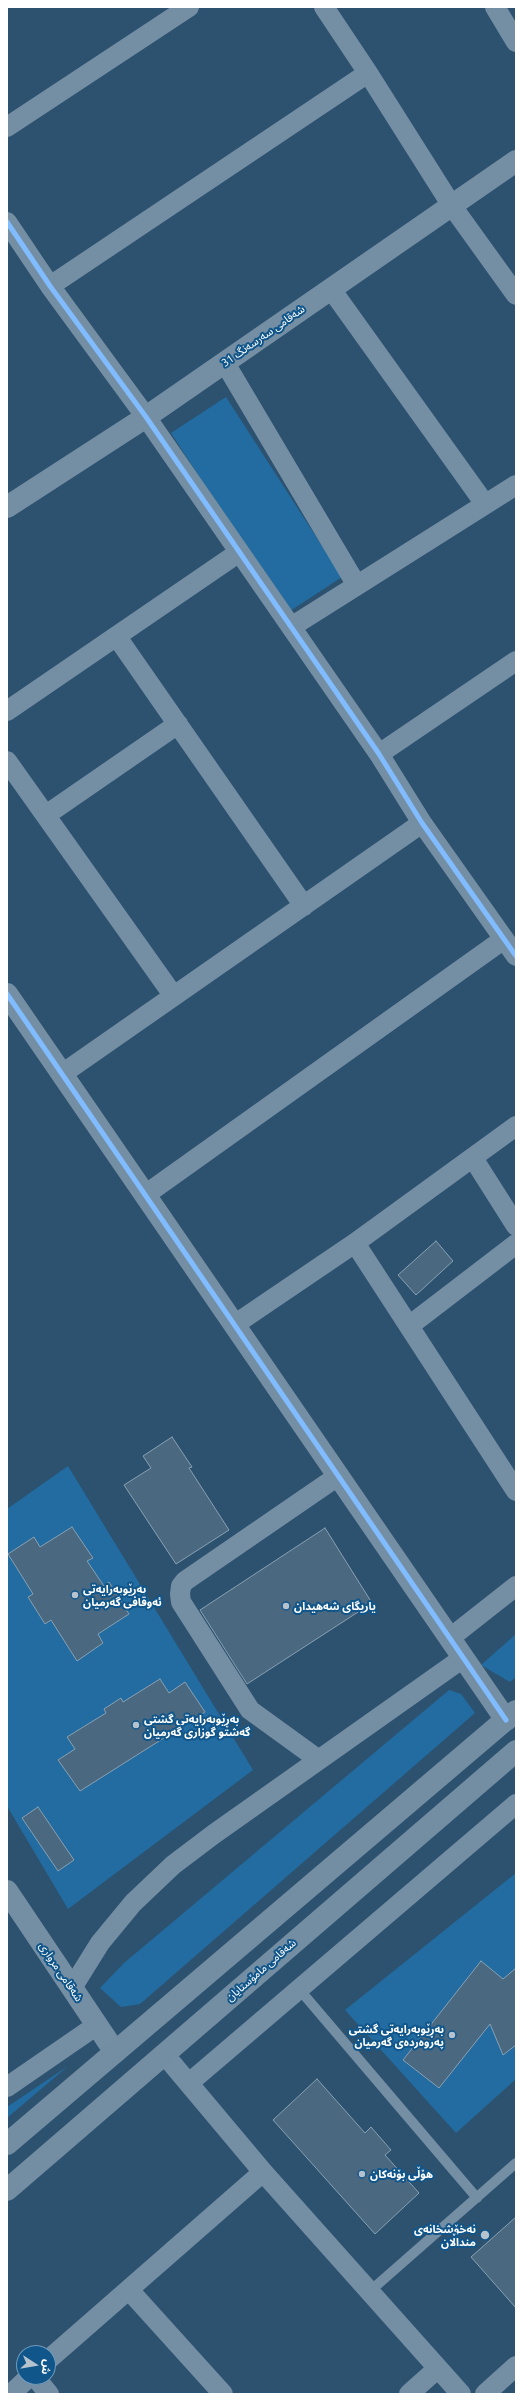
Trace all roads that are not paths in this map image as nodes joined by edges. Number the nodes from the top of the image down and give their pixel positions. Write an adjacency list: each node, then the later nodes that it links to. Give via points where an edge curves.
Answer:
1 (189, 7): 6 (street)
2 (324, 7): 5 (street)
3 (495, 7): 4 (street)
4 (516, 42)
5 (368, 73): 8 (street); 10 (street)
6 (7, 127)
7 (516, 161): 8 (street, شەقامی سەرسەنگ 31)
8 (452, 206): 11 (street, شەقامی سەرسەنگ 31); 12 (street)
9 (7, 222): 10 (street)
10 (50, 286): 14 (street)
11 (331, 289): 13 (street, شەقامی سەرسەنگ 31); 16 (street)
12 (516, 295)
13 (224, 363): 14 (street, شەقامی سەرسەنگ 31); 19 (street)
14 (146, 417): 17 (street, شەقامی سەرسەنگ 31); 18 (street)
15 (516, 485): 16 (street)
16 (485, 504): 19 (street)
17 (7, 507)
18 (238, 553): 20 (street); 21 (street)
19 (356, 584): 20 (street)
20 (291, 627): 25 (street)
21 (117, 637): 23 (street); 24 (street)
22 (516, 661): 25 (street)
23 (7, 711)
24 (178, 724): 27 (street); 29 (street)
25 (379, 754): 28 (street)
26 (7, 761): 27 (street)
27 (46, 815): 33 (street)
28 (422, 823): 29 (street); 30 (street)
29 (304, 906): 33 (street)
30 (504, 939): 31 (street); 37 (street)
31 (516, 956)
32 (7, 994): 34 (street)
33 (173, 995): 34 (street)
34 (62, 1074): 37 (street)
35 (516, 1126): 36 (street)
36 (473, 1158): 38 (street); 39 (street)
37 (146, 1195): 41 (street)
38 (516, 1226)
39 (355, 1243): 41 (street); 42 (street)
40 (516, 1244): 42 (street)
41 (234, 1325): 43 (street)
42 (409, 1326): 44 (street)
43 (338, 1476): 46 (street); 50 (street, via 186,1581 180,1594 181,1602 250,1710)
44 (516, 1491)
45 (516, 1586): 46 (street)
46 (450, 1638): 47 (street)
47 (463, 1658): 48 (street); 50 (street)
48 (511, 1716): 52 (main road)
49 (516, 1751): 53 (main road, شەقامی مامۆستایان)
50 (319, 1760): 57 (street, via 173,1865 128,1908 100,1944)
51 (516, 1804): 58 (street)
52 (342, 1857): 53 (main road, via 345,1871 356,1880); 55 (main road)
53 (364, 1881): 56 (main road, شەقامی مامۆستایان)
54 (9, 1897): 57 (street, شەقامی مرواری)
55 (287, 1904): 56 (main road, via 301,1910 305,1915); 60 (main road)
56 (308, 1930): 61 (main road, شەقامی مامۆستایان)
57 (72, 1988): 59 (street, شەقامی مرواری)
58 (299, 1989): 62 (street); 68 (lane)
59 (97, 2025): 60 (street, شەقامی مرواری); 63 (street)
60 (115, 2052): 64 (main road)
61 (164, 2054): 62 (street); 67 (main road, شەقامی مامۆستایان)
62 (189, 2083): 66 (street)
63 (7, 2087)
64 (7, 2144)
65 (516, 2164): 68 (lane)
66 (263, 2172): 69 (street); 70 (street)
67 (7, 2190)
68 (477, 2198): 70 (lane)
69 (128, 2290): 71 (street); 78 (street)
70 (369, 2292): 73 (street)
71 (56, 2353)
72 (516, 2366): 81 (street)
73 (437, 2368): 79 (street); 80 (street)
74 (21, 2385): 76 (street)
75 (42, 2385): 77 (street)
76 (11, 2394)
77 (49, 2394)
78 (223, 2394)
79 (409, 2394)
80 (461, 2394)
81 (485, 2394)

